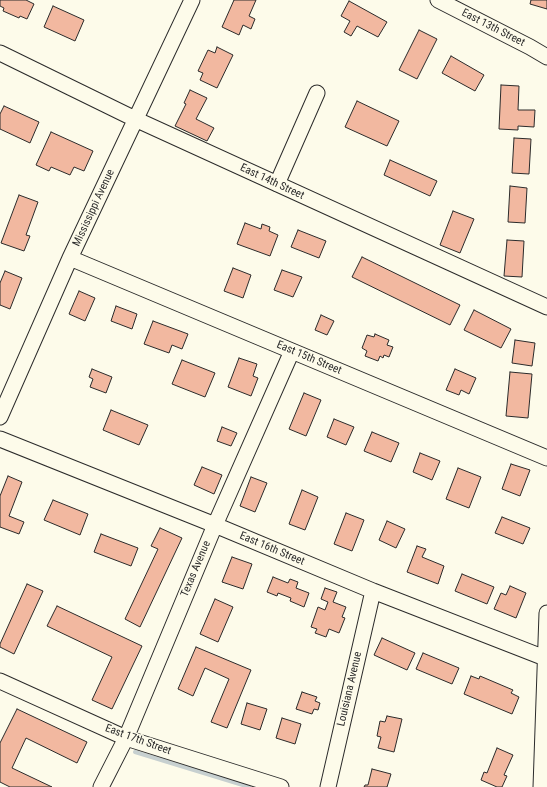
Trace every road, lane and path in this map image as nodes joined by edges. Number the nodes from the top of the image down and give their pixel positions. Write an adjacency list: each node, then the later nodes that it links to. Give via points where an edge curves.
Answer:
1 (192, 0): 6 (street, Mississippi Avenue)
2 (438, 0): 4 (street, East 13th Street)
3 (0, 53): 6 (street, East 14th Street)
4 (547, 56)
5 (317, 93): 7 (street)
6 (135, 119): 7 (street, East 14th Street); 8 (street, Mississippi Avenue)
7 (277, 184): 9 (street, East 14th Street)
8 (70, 258): 10 (street, East 15th Street); 11 (street, Mississippi Avenue)
9 (547, 307)
10 (292, 351): 13 (street, East 15th Street); 14 (street, Texas Avenue)
11 (0, 417)
12 (0, 439): 14 (street, East 16th Street)
13 (547, 458)
14 (215, 525): 15 (street, East 16th Street); 20 (street, Texas Avenue)
15 (373, 591): 17 (street, East 16th Street); 23 (street, Louisiana Avenue)
16 (547, 613): 17 (street)
17 (546, 658): 19 (street)
18 (0, 680): 20 (street, East 17th Street)
19 (546, 694): 24 (street)
20 (126, 738): 21 (street, Texas Avenue); 22 (street, East 17th Street)
21 (101, 787)
22 (281, 787)
23 (328, 787)
24 (541, 787)

